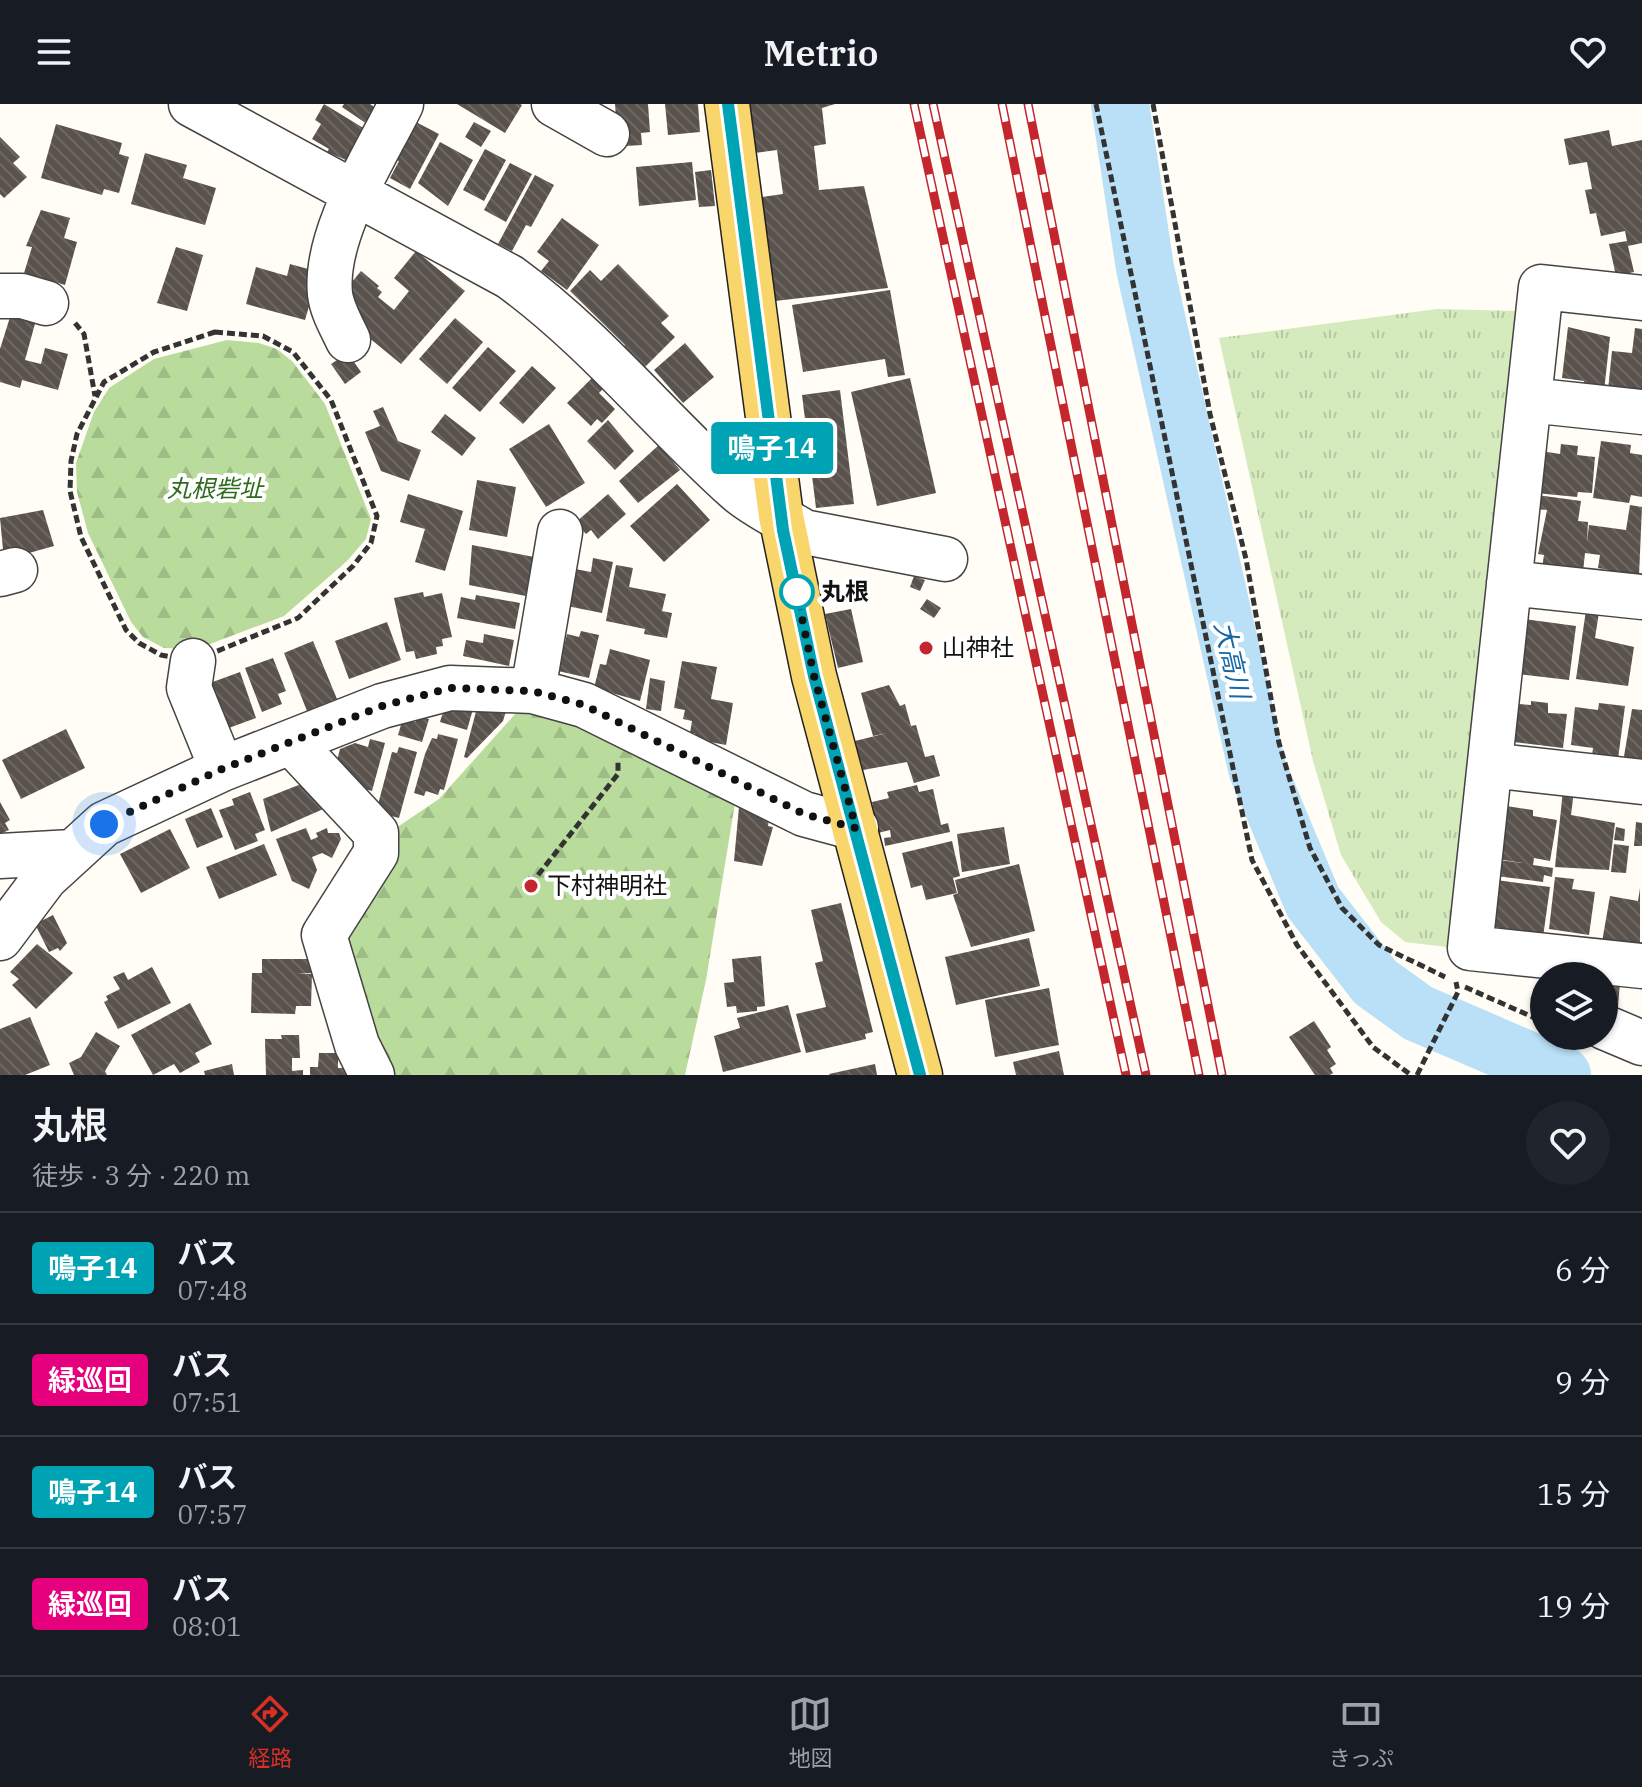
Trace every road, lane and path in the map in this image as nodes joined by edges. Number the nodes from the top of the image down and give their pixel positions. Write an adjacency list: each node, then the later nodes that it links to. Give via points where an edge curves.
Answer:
1 (191, 104): 8 (street)
2 (401, 104): 8 (street)
3 (554, 104): 7 (street)
4 (727, 104): 16 (main road)
5 (1096, 104): 42 (path, via 1252,860 1297,945 1373,1047)
6 (1153, 104): 36 (path, via 1210,414 1246,559 1279,743 1310,848 1342,908 1379,945)
7 (607, 134)
8 (357, 195): 12 (street, via 330,268 330,297); 16 (street, via 468,251 552,307 738,491)
9 (0, 296): 11 (street)
10 (1642, 298): 14 (street, via 1541,287)
11 (46, 303): 13 (path, via 65,309 84,334)
12 (348, 340)
13 (95, 396): 21 (path, via 71,461 70,491 81,537 126,630 161,655); 21 (path, via 104,382 154,352 215,332 263,336 280,343 331,400 377,516 371,543 298,618)
14 (1529, 400): 15 (street); 19 (street)
15 (1642, 412)
16 (781, 516): 18 (street, via 804,532); 28 (main road, via 814,676)
17 (560, 532): 22 (street)
18 (945, 559)
19 (1509, 583): 20 (street); 25 (street)
20 (1642, 597)
21 (193, 661): 26 (street, via 189,688)
22 (533, 691): 23 (street, via 584,705); 24 (street, via 450,688 382,706)
23 (620, 725): 28 (street, via 804,814); 31 (path, via 618,774)
24 (291, 742): 26 (street); 40 (street, via 376,833 376,853 324,935 357,1045)
25 (1490, 765): 27 (street); 33 (street, via 1470,948)
26 (222, 769): 29 (street, via 104,824)
27 (1642, 782)
28 (856, 828): 41 (main road)
29 (72, 852): 30 (street); 32 (street, via 45,878)
30 (0, 856)
31 (538, 875)
32 (0, 938)
33 (1554, 962)
34 (1642, 966): 35 (street)
35 (1618, 967)
36 (1456, 982): 37 (path); 42 (path, via 1458,992)
37 (1530, 1016)
38 (1618, 1033): 39 (street)
39 (1642, 1043)
40 (372, 1075)
41 (920, 1075)
42 (1414, 1075)

